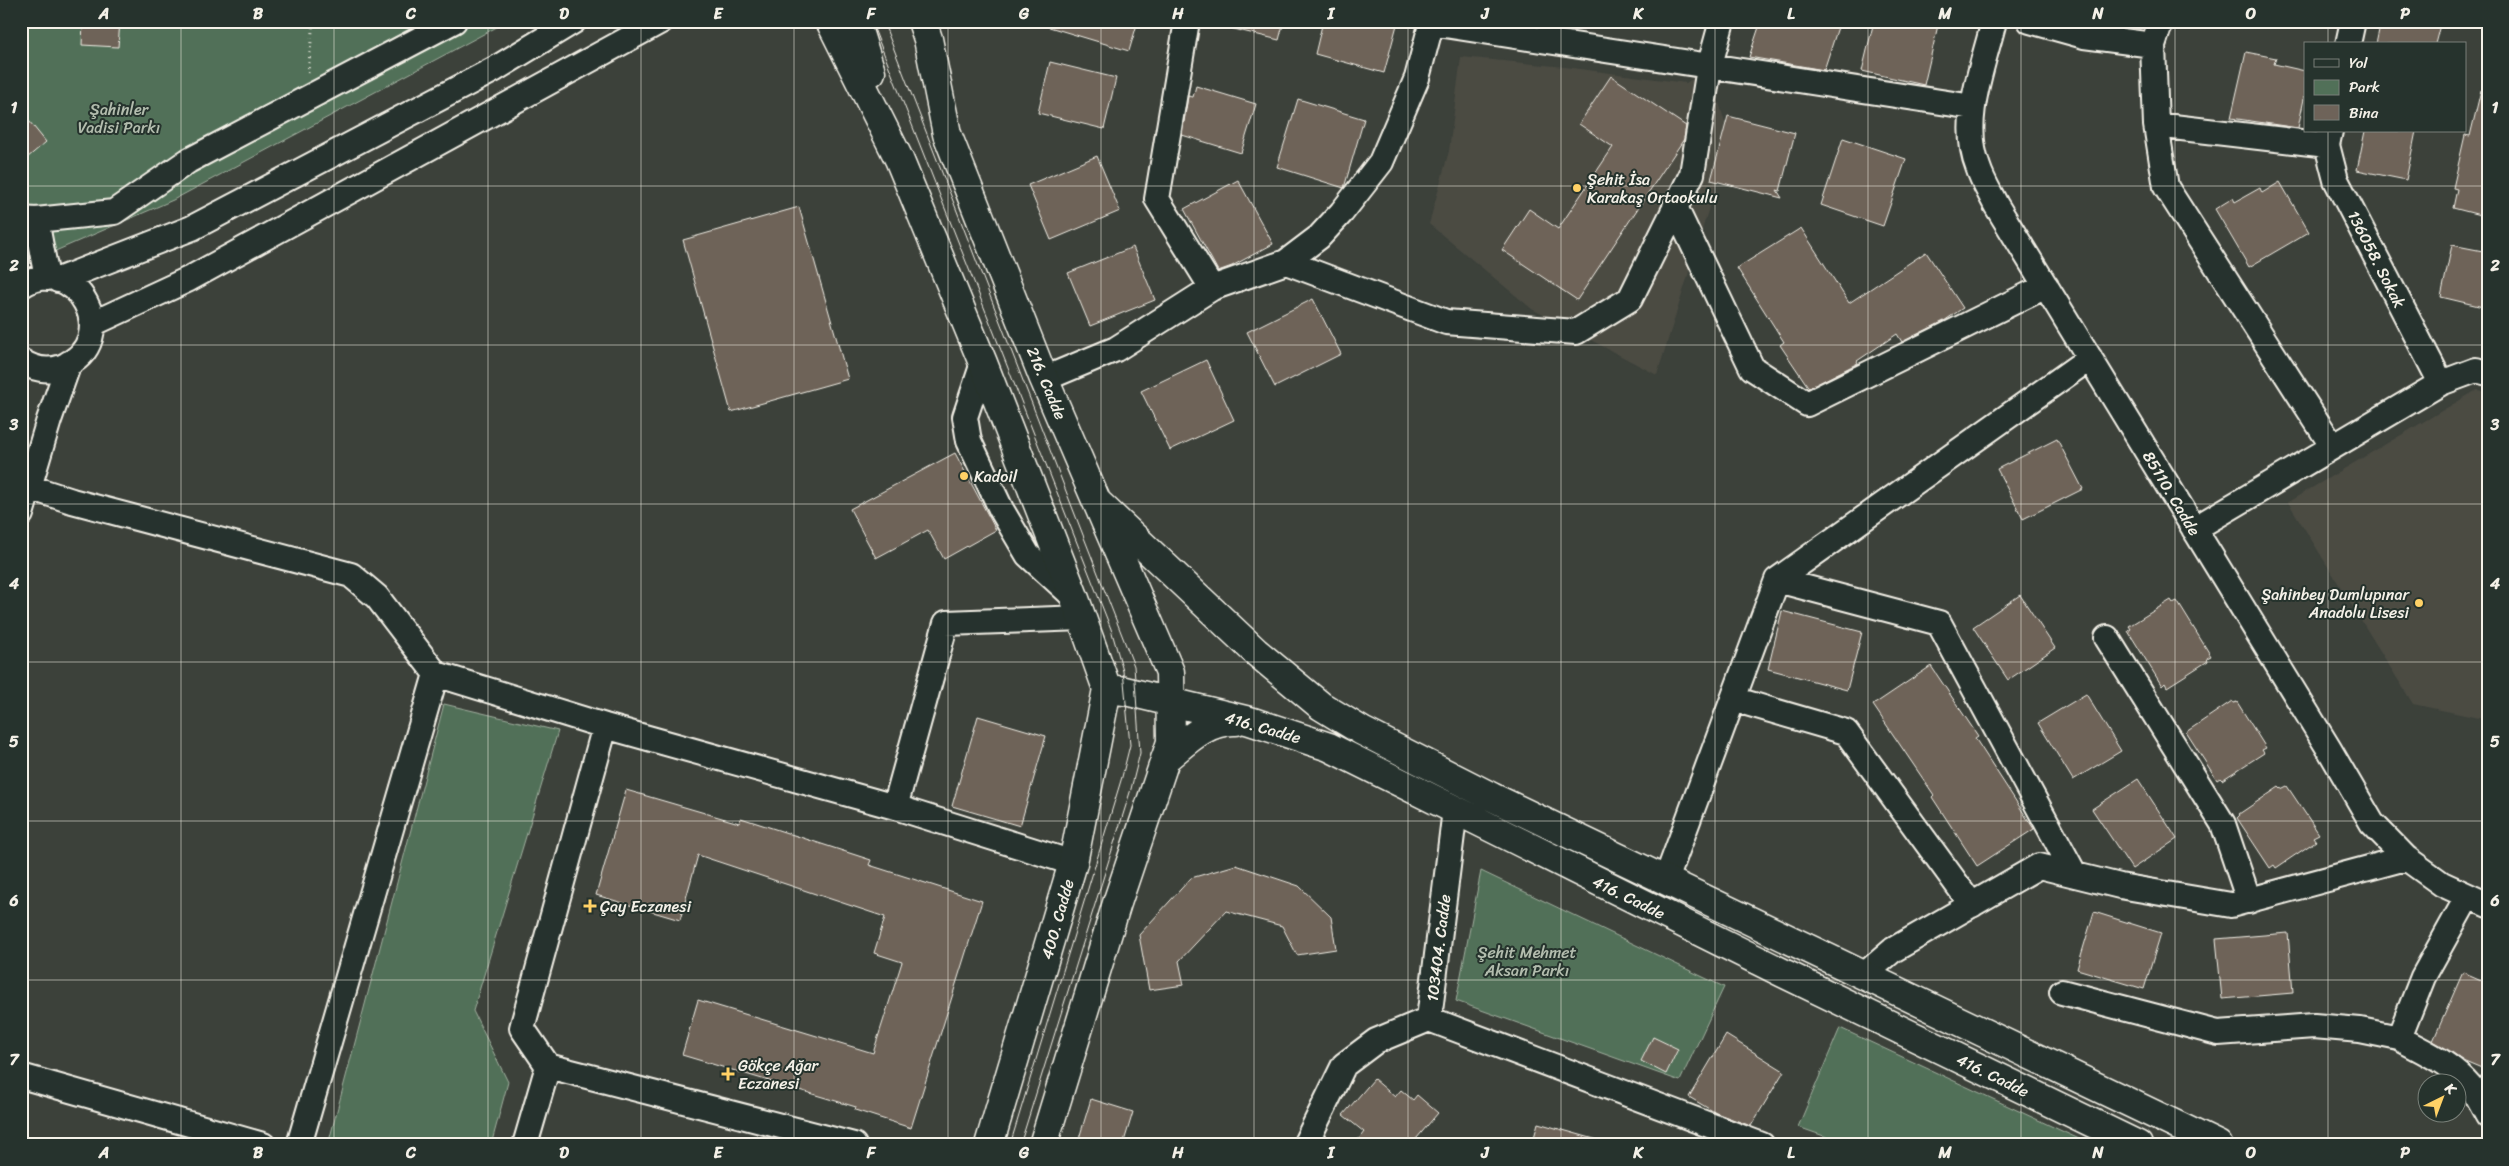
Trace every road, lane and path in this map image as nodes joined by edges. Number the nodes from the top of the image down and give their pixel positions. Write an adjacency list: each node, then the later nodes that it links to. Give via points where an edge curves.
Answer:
1 (313, 21): 19 (path)
2 (454, 21): 19 (street)
3 (574, 21): 28 (street, via 495,69 192,228)
4 (661, 21): 32 (street, via 189,279)
5 (830, 21): 24 (main road)
6 (854, 21): 24 (main road)
7 (902, 21): 22 (main road, via 914,59)
8 (922, 21): 22 (main road, 216. Cadde)
9 (1187, 21): 31 (street, via 1157,199)
10 (1722, 21): 18 (street)
11 (1994, 21): 20 (street, 85110. Cadde)
12 (2030, 21): 17 (street, via 2084,36)
13 (2161, 21): 17 (street)
14 (2353, 21): 16 (street)
15 (1432, 22): 18 (street); 27 (street, via 1416,78 1381,162 1319,237)
16 (2348, 42)
17 (2153, 45): 21 (street)
18 (1709, 68): 20 (street); 25 (street, via 1692,174)
19 (306, 100): 26 (street, via 188,161 114,212)
20 (1973, 107): 30 (street, 85110. Cadde, via 1971,131 1977,166 1996,205)
21 (2156, 124): 23 (street); 40 (street, via 2166,187)
22 (947, 134): 38 (main road, 216. Cadde)
23 (2328, 138): 39 (street, 136058. Sokak, via 2336,180)
24 (899, 159): 36 (main road)
25 (1676, 207): 27 (street, via 1630,299 1576,332 1446,322); 30 (street, via 1752,368 1807,404)
26 (29, 219): 28 (street)
27 (1286, 262): 31 (street)
28 (53, 279): 29 (street, via 35,280); 32 (street, via 70,284 82,296 91,312)
29 (21, 286)
30 (2046, 286): 33 (street, 85110. Cadde)
31 (1212, 288): 38 (street, via 1116,349)
32 (92, 324): 35 (street, via 86,347)
33 (2090, 358): 44 (street, 85110. Cadde); 45 (street)
34 (21, 361): 35 (street, via 47,370)
35 (69, 363): 41 (street)
36 (983, 364): 46 (main road); 46 (street, via 965,417 969,441 1001,509 1028,556)
37 (2488, 373): 39 (street, via 2476,370)
38 (1044, 379): 42 (main road, 216. Cadde)
39 (2441, 383): 40 (street)
40 (2333, 448): 44 (street)
41 (29, 487): 43 (street); 48 (street, via 351,575 376,596)
42 (1098, 503): 51 (main road, 216. Cadde, via 1170,672); 60 (main road, via 1223,622 1321,706 1410,756)
43 (21, 514)
44 (2194, 529): 57 (street, 85110. Cadde, via 2372,824)
45 (1777, 580): 50 (street); 59 (street, via 1939,623)
46 (1078, 609): 49 (main road); 55 (street, via 946,623)
47 (2106, 638): 61 (street, via 2223,824)
48 (436, 674): 53 (street); 72 (street)
49 (1107, 689): 51 (main road, 416. Cadde); 58 (main road, 400. Cadde)
50 (1733, 699): 60 (street); 63 (street, via 1846,732)
51 (1171, 704): 52 (main road, 416. Cadde); 54 (main road, 216. Cadde)
52 (1250, 721): 54 (main road, via 1224,720 1210,724); 56 (main road, 416. Cadde, via 1329,747)
53 (605, 726): 55 (street); 68 (street, via 522,1028)
54 (1168, 750): 76 (main road)
55 (896, 807): 58 (street)
56 (1455, 810): 66 (street, 103404. Cadde); 79 (main road, 416. Cadde)
57 (2406, 858): 61 (street); 62 (street, 85110. Cadde, via 2442,884)
58 (1073, 863): 75 (main road, 400. Cadde)
59 (2075, 874): 61 (street, via 2120,886 2231,905); 63 (street, via 2039,866)
60 (1666, 880): 64 (main road)
61 (2249, 901)
62 (2478, 901): 67 (street, via 2423,977)
63 (1972, 905): 64 (street, via 1893,950)
64 (1864, 975): 80 (main road)
65 (2062, 992): 67 (street, via 2218,1033 2314,1026)
66 (1429, 1019): 77 (street, 103404. Cadde, via 1376,1041 1344,1065); 78 (street)
67 (2399, 1038): 70 (street, via 2457,1072 2471,1086)
68 (548, 1066): 73 (street); 74 (street)
69 (21, 1076): 71 (street)
70 (2488, 1116)
71 (263, 1145)
72 (299, 1145)
73 (525, 1145)
74 (854, 1145)
75 (989, 1145)
76 (1043, 1145)
77 (1304, 1145)
78 (1762, 1145)
79 (2138, 1145)
80 (2218, 1145)

